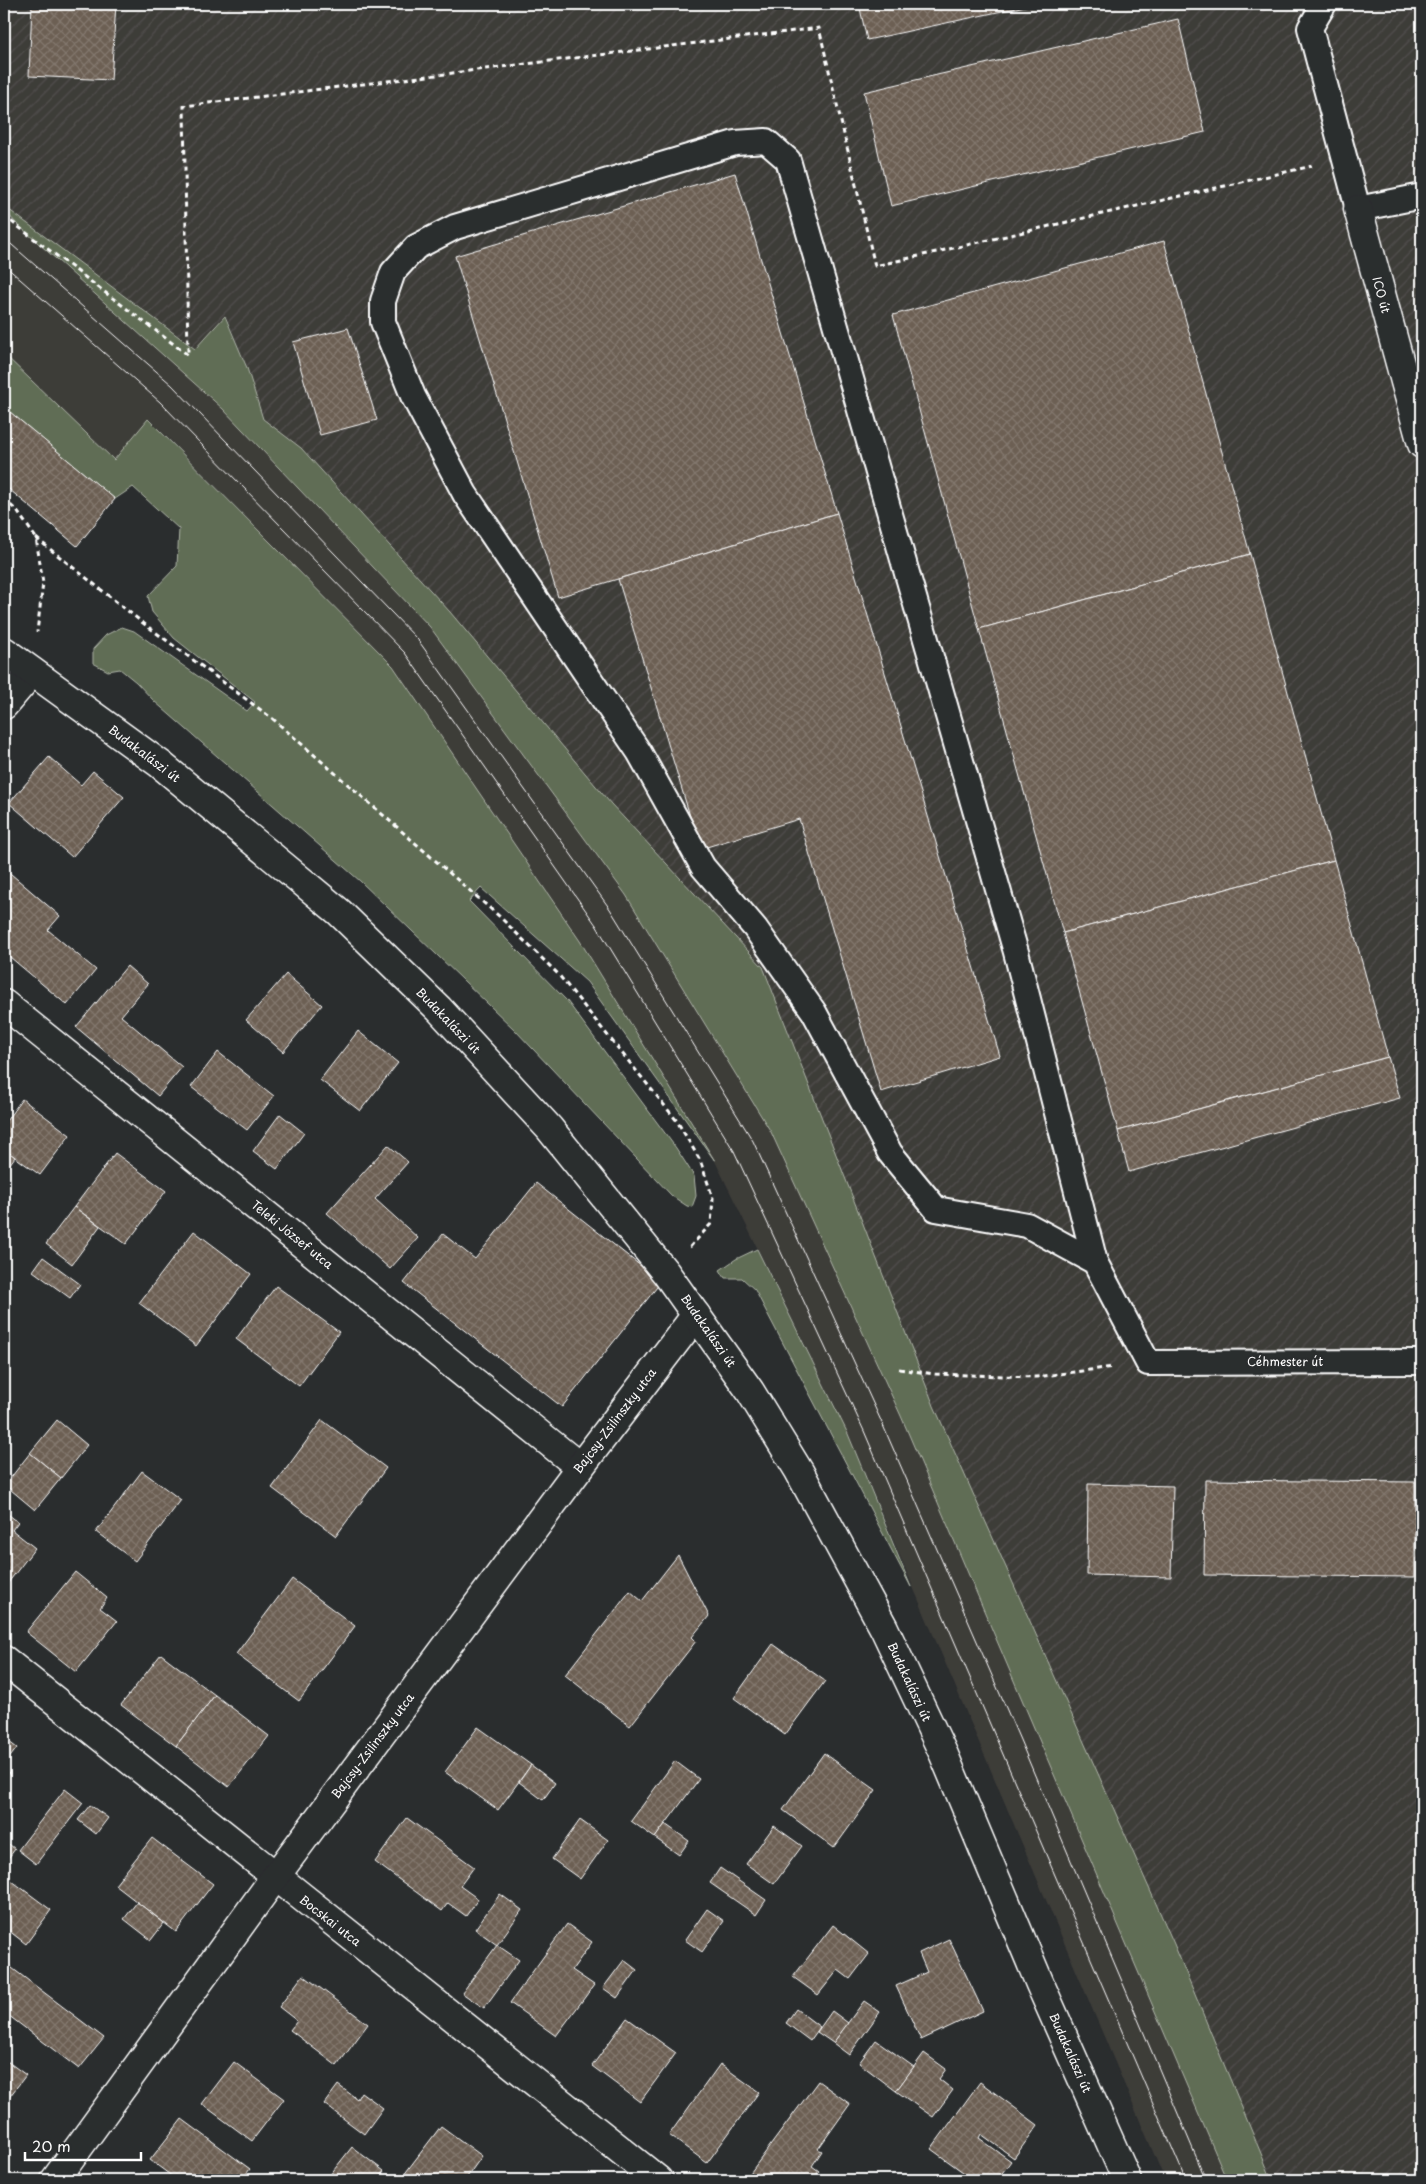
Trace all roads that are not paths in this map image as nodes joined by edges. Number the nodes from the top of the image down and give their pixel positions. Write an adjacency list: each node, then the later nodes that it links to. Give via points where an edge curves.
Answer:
1 (1324, 4): 3 (lane, via 1310,28)
2 (1422, 196): 3 (lane)
3 (1358, 210): 4 (street, ICO út)
4 (1422, 444)
5 (4, 651): 6 (street, Budakalászi út)
6 (32, 672): 7 (street); 10 (street, Budakalászi út, via 160,764 339,912 439,1009 550,1128)
7 (4, 705)
8 (4, 1004): 12 (street, Teleki József utca)
9 (1095, 1262): 9 (lane, via 1027,1225 936,1208 890,1153 814,1012 755,928 703,867 639,752 465,494 413,396 383,322 383,301 393,272 416,247 455,227 734,143 766,141 788,160 1016,952); 11 (lane, Céhmester út, via 1148,1363)
10 (696, 1315): 12 (street, Bajcsy-Zsilinszky utca); 17 (street, Budakalászi út, via 750,1391 799,1471 884,1628 944,1756)
11 (1422, 1362)
12 (580, 1467): 14 (street, Bajcsy-Zsilinszky utca)
13 (4, 1660): 14 (street, Bocskai utca)
14 (276, 1877): 15 (street, Bajcsy-Zsilinszky utca); 16 (street, Bocskai utca)
15 (55, 2180)
16 (658, 2180)
17 (1127, 2180)

